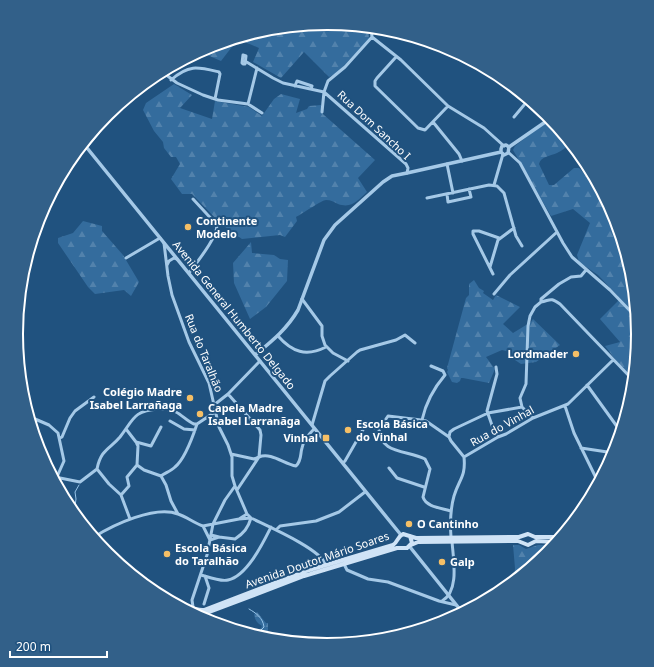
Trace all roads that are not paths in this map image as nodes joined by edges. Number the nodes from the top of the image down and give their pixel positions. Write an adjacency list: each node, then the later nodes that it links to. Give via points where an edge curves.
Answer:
1 (372, 33): 2 (street)
2 (372, 37): 3 (street); 8 (street, via 345,67 328,81)
3 (396, 57): 12 (street); 16 (street, via 377,78 376,86 418,128 425,130)
4 (245, 61): 5 (street)
5 (258, 68): 8 (street, via 273,78 295,86 297,81 309,84 312,86 311,89); 11 (street)
6 (166, 76): 7 (street)
7 (171, 80): 9 (street); 9 (street, via 177,73 195,67 219,72)
8 (324, 92): 13 (street); 25 (street, Rua Dom Sancho I, via 406,164)
9 (215, 99): 11 (street)
10 (525, 103): 15 (street)
11 (248, 104): 14 (street)
12 (448, 106): 16 (street); 18 (street, via 484,128)
13 (322, 112)
14 (262, 113)
15 (514, 117)
16 (433, 122): 23 (street)
17 (545, 122): 20 (street)
18 (504, 146): 20 (street); 21 (street, via 501,149)
19 (87, 147): 34 (street, Avenida General Humberto Delgado)
20 (509, 147): 22 (street)
21 (502, 153): 22 (street); 23 (street); 26 (street)
22 (509, 153): 33 (street, via 520,163)
23 (462, 161): 24 (street)
24 (447, 164): 25 (street); 28 (street)
25 (407, 172): 46 (street, via 392,176 383,182 332,229 324,240)
26 (494, 185): 27 (street); 32 (street, via 504,193)
27 (469, 189): 28 (street); 29 (street, via 471,197 448,202)
28 (453, 193): 29 (street)
29 (447, 194): 30 (street)
30 (427, 198)
31 (193, 199): 43 (street, via 217,225 217,229)
32 (514, 228): 35 (street); 37 (street)
33 (557, 232): 42 (street, via 572,257); 45 (street, via 510,275)
34 (160, 238): 36 (street, Avenida General Humberto Delgado); 38 (street)
35 (499, 238): 41 (street); 41 (street, via 473,230)
36 (164, 243): 39 (street, Avenida General Humberto Delgado); 40 (street, Rua do Taralhão)
37 (522, 246)
38 (126, 258)
39 (177, 259): 40 (street, via 168,261); 43 (street, Avenida General Humberto Delgado)
40 (167, 266): 62 (street, Rua do Taralhão, via 172,295 189,342 209,383)
41 (490, 267): 44 (street)
42 (586, 270): 47 (street, via 581,276 572,277 559,284 541,299); 48 (street)
43 (189, 273): 52 (street, Avenida General Humberto Delgado)
44 (493, 274)
45 (494, 294)
46 (302, 299): 49 (street, via 293,318); 51 (street, via 322,326)
47 (541, 302): 53 (street, via 549,299 560,304); 64 (street, via 530,316 528,326 526,384 520,398)
48 (630, 310)
49 (278, 336): 51 (street, via 295,351 310,352); 52 (street)
50 (415, 343): 55 (street, via 405,335 360,350)
51 (326, 347): 55 (street)
52 (255, 355): 54 (street, Avenida General Humberto Delgado)
53 (613, 360): 58 (street); 59 (street, Rua do Vinhal)
54 (260, 361): 60 (street); 73 (street, Avenida General Humberto Delgado)
55 (348, 361): 73 (street, via 325,381)
56 (431, 366): 69 (street, via 444,371 445,375 429,397)
57 (496, 367): 66 (street, via 497,374)
58 (628, 375)
59 (587, 385): 63 (street, Rua do Vinhal); 74 (street)
60 (228, 394): 62 (street); 85 (street, via 260,430)
61 (94, 397): 80 (street, via 75,411)
62 (214, 405): 65 (street, Rua do Taralhão)
63 (565, 406): 67 (street, Rua do Vinhal); 82 (street)
64 (522, 407): 66 (street); 67 (street)
65 (215, 412): 71 (street); 84 (street, Rua do Taralhão)
66 (488, 413): 78 (street, via 454,429); 79 (street)
67 (533, 418): 79 (street, Rua do Vinhal)
68 (35, 420): 80 (street, via 53,428)
69 (422, 420): 75 (street, via 388,416); 78 (street)
70 (170, 421): 77 (street, via 184,429)
71 (197, 424): 76 (street, via 171,410 144,410 134,417); 77 (street)
72 (161, 427): 81 (street, via 151,446)
73 (313, 427): 85 (street, via 302,447 296,466 270,456); 87 (street, Avenida General Humberto Delgado)
74 (616, 427)
75 (379, 428): 87 (street, via 364,428); 96 (street, via 381,440 387,446 425,459 430,469)
76 (126, 429): 81 (street); 90 (street, via 105,450)
77 (195, 430): 92 (street, via 180,461)
78 (449, 437): 86 (street)
79 (498, 437): 86 (street, Rua do Vinhal)
80 (60, 438): 91 (street, via 64,460)
81 (136, 442): 88 (street)
82 (581, 448): 83 (street); 93 (street)
83 (607, 452)
84 (231, 454): 85 (street, via 254,459); 95 (street, Rua do Taralhão)
85 (259, 457): 97 (street)
86 (464, 457): 100 (street, Rua do Vinhal, via 464,474)
87 (343, 463): 98 (street, Avenida General Humberto Delgado)
88 (137, 465): 92 (street); 99 (street, via 126,477 129,486)
89 (390, 468): 96 (street, via 397,478)
90 (97, 469): 94 (street, via 80,482); 99 (street)
91 (58, 475)
92 (161, 476): 101 (street)
93 (595, 477)
94 (60, 478)
95 (234, 486): 97 (street); 106 (street)
96 (424, 487): 100 (street, via 422,496 427,503)
97 (237, 490): 102 (street)
98 (365, 492): 109 (street, via 339,512 316,520 280,526); 112 (street, Avenida General Humberto Delgado)
99 (121, 495): 103 (street)
100 (451, 511): 118 (street, Rua do Vinhal)
101 (178, 514): 103 (street, via 161,512); 107 (street)
102 (247, 514): 104 (street); 105 (street)
103 (130, 518): 110 (street)
104 (251, 518): 105 (street); 108 (street); 116 (street, via 249,527 236,539)
105 (239, 519): 106 (street)
106 (213, 524): 107 (street); 111 (street)
107 (203, 526): 119 (street)
108 (271, 527): 109 (street); 129 (street, via 256,554 239,575 226,581)
109 (276, 530): 127 (street, via 322,558)
110 (98, 534)
111 (211, 535): 116 (street); 119 (street)
112 (401, 535): 114 (main road); 120 (main road)
113 (525, 535): 115 (main road); 118 (main road); 122 (main road)
114 (410, 536): 118 (main road); 124 (main road)
115 (532, 536): 117 (main road); 123 (main road)
116 (219, 537): 119 (street)
117 (553, 537)
118 (452, 539): 122 (main road); 124 (main road, via 418,542); 130 (street, Rua do Vinhal, via 454,579)
119 (210, 540): 128 (street)
120 (398, 541): 125 (main road, via 399,546); 127 (main road, Avenida Doutor Mário Soares, via 393,545)
121 (548, 542): 123 (main road)
122 (524, 543): 123 (main road)
123 (532, 543)
124 (410, 546): 125 (main road); 130 (street)
125 (403, 548): 126 (main road, Avenida Doutor Mário Soares)
126 (344, 564): 131 (street, via 348,570 368,579 388,582); 137 (main road, Avenida Doutor Mário Soares, via 304,576)
127 (326, 565): 136 (main road, Avenida Doutor Mário Soares, via 204,610)
128 (201, 575): 129 (street); 133 (street)
129 (205, 576): 132 (street, via 209,588)
130 (448, 594): 131 (street); 134 (street)
131 (442, 601): 134 (street)
132 (204, 604)
133 (191, 605)
134 (456, 605): 135 (street)
135 (458, 607)
136 (200, 609)
137 (208, 613)

